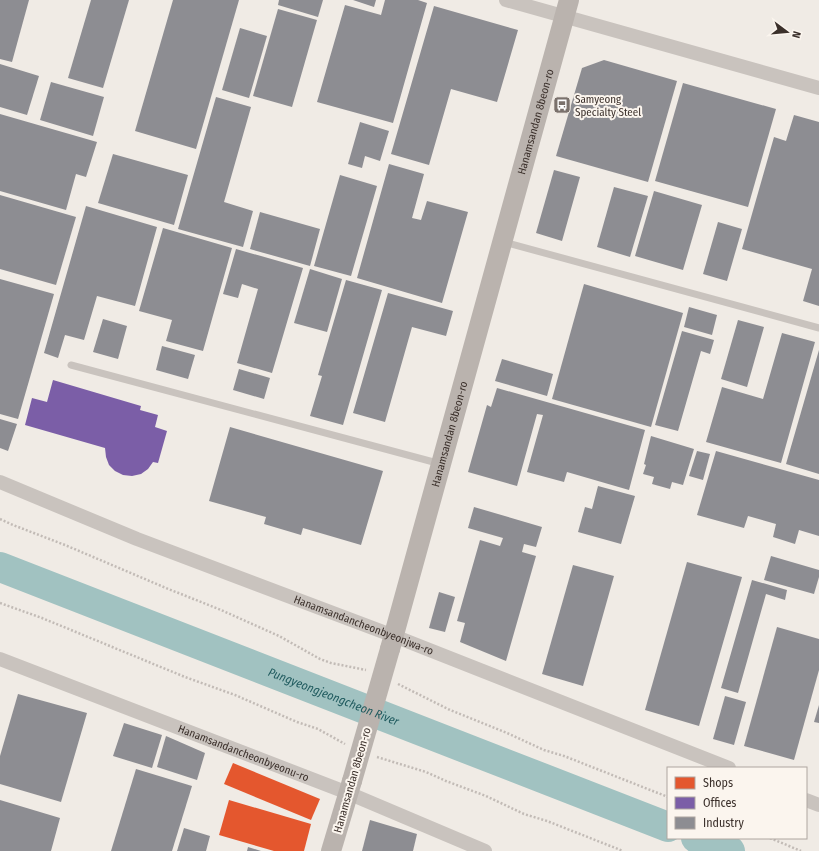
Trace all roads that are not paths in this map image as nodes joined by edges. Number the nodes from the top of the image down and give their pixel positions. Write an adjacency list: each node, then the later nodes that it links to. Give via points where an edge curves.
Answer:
1 (506, 0): 2 (street)
2 (567, 8): 3 (street); 4 (street, Hanamsandan 8beon-ro)
3 (819, 88)
4 (502, 241): 5 (lane); 7 (street, Hanamsandan 8beon-ro)
5 (819, 328)
6 (70, 365): 7 (lane)
7 (441, 464): 9 (street, Hanamsandan 8beon-ro)
8 (0, 482): 9 (street, Hanamsandancheonbyeonjwa-ro)
9 (392, 643): 11 (street, Hanamsandancheonbyeonjwa-ro); 12 (street, Hanamsandan 8beon-ro, bridge)
10 (0, 659): 12 (street, Hanamsandancheonbyeonu-ro)
11 (726, 767)
12 (350, 787): 15 (street, Hanamsandan 8beon-ro); 16 (street, Hanamsandancheonbyeonu-ro)
13 (807, 800): 14 (street)
14 (819, 805)
15 (331, 851)
16 (485, 851)

